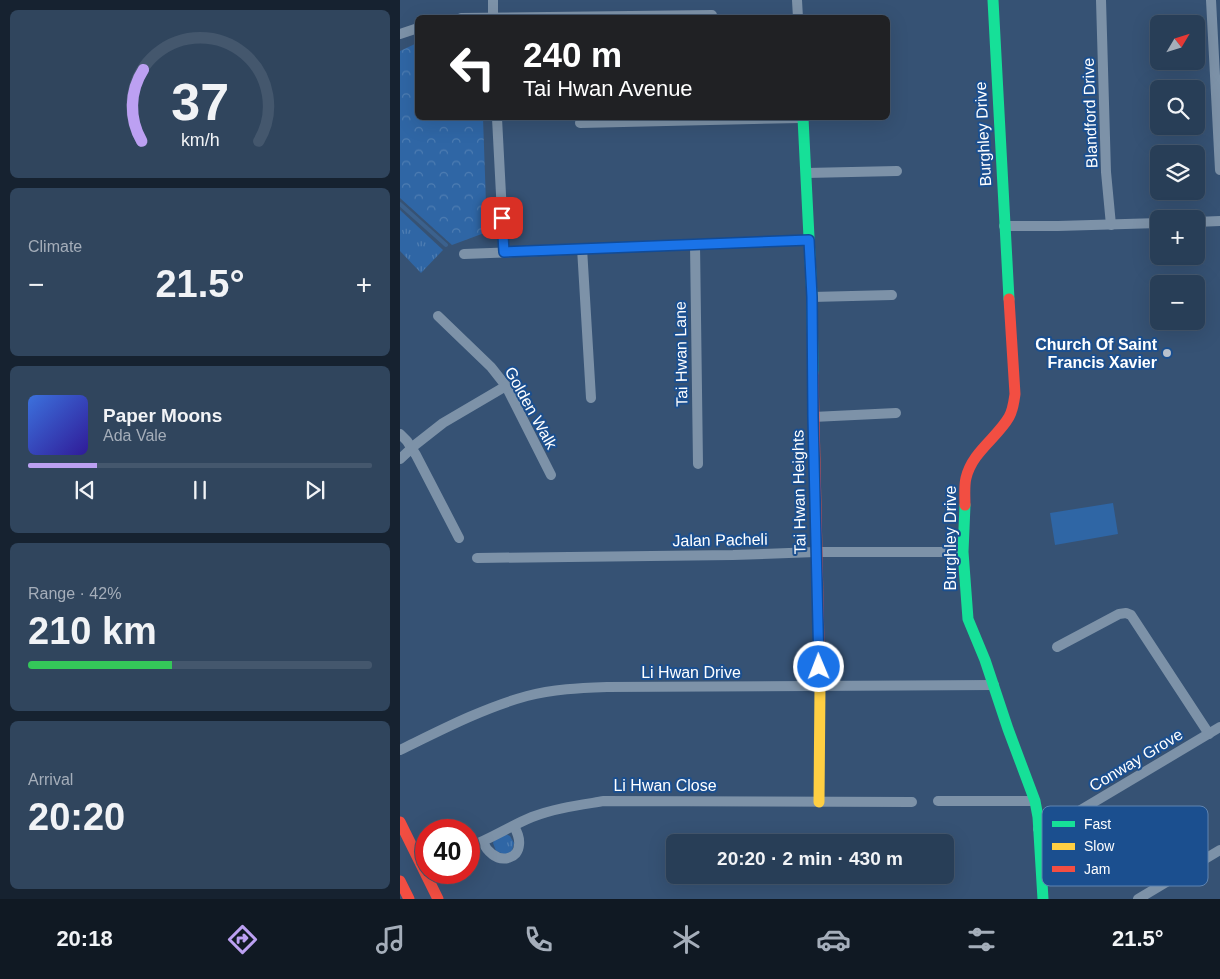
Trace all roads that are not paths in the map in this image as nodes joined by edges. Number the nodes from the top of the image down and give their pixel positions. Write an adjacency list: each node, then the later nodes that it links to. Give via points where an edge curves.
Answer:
1 (493, 0): 7 (street)
2 (797, 0): 9 (street)
3 (993, 0): 23 (street, Burghley Drive)
4 (1101, 0): 22 (street, Blandford Drive, via 1106,172)
5 (1211, 0): 16 (street)
6 (712, 14): 8 (street)
7 (493, 15)
8 (657, 15)
9 (798, 15)
10 (415, 29): 11 (street)
11 (400, 34)
12 (497, 120): 27 (street)
13 (712, 120): 15 (street)
14 (804, 120): 18 (street, Tai Hwan Heights)
15 (580, 123)
16 (1220, 170)
17 (897, 171): 18 (street)
18 (806, 174): 24 (street, Tai Hwan Heights)
19 (1220, 221): 20 (street)
20 (1205, 222)
21 (1150, 223): 22 (street)
22 (1111, 225): 23 (street)
23 (1004, 226): 43 (street, Burghley Drive, via 1014,402 1010,416 970,465 966,478)
24 (809, 240): 25 (street); 30 (street, Tai Hwan Heights)
25 (695, 244): 26 (street); 39 (street, Tai Hwan Lane)
26 (582, 248): 27 (street); 33 (street)
27 (504, 252): 28 (street)
28 (464, 254)
29 (892, 295): 30 (street)
30 (812, 297): 35 (street, Tai Hwan Heights)
31 (438, 316): 32 (street, Golden Walk)
32 (506, 386): 37 (street, via 443,423); 40 (street, Golden Walk)
33 (591, 398)
34 (896, 413): 35 (street, Tai Hwan Heights)
35 (813, 417): 42 (street, Tai Hwan Heights)
36 (400, 434): 37 (street)
37 (412, 448): 38 (street); 41 (street)
38 (400, 459)
39 (698, 464)
40 (551, 475)
41 (459, 538)
42 (816, 552): 43 (street, Jalan Pacheli); 44 (street, Jalan Pacheli); 47 (street, Tai Hwan Heights)
43 (963, 552): 46 (street, Burghley Drive, via 968,619)
44 (477, 558)
45 (1057, 647): 49 (street, via 1119,614 1131,615)
46 (994, 685): 47 (street, Li Hwan Drive); 54 (street, Burghley Drive)
47 (820, 686): 50 (street, Li Hwan Drive, via 590,687 539,693 488,709); 52 (street)
48 (1220, 728): 49 (street, Conway Grove)
49 (1208, 734): 55 (street, Conway Grove)
50 (400, 750)
51 (938, 801): 54 (street)
52 (819, 802): 53 (street, Li Hwan Close); 57 (street, Li Hwan Close, via 604,801 555,810)
53 (912, 802)
54 (1035, 802): 59 (street, Burghley Drive)
55 (1087, 806)
56 (400, 822): 69 (street)
57 (514, 826): 60 (street, Li Hwan Close); 60 (street, via 519,838 514,856 502,859 487,849)
58 (1042, 827): 59 (street, Conway Grove)
59 (1038, 829): 65 (street, Burghley Drive)
60 (483, 842): 61 (street, Li Hwan Close)
61 (480, 843)
62 (1220, 850): 63 (street)
63 (1208, 857)
64 (400, 881): 68 (street)
65 (1042, 885)
66 (1042, 886): 70 (street, Burghley Drive)
67 (1160, 886): 71 (street)
68 (409, 899)
69 (438, 899)
70 (1043, 899)
71 (1138, 899)

